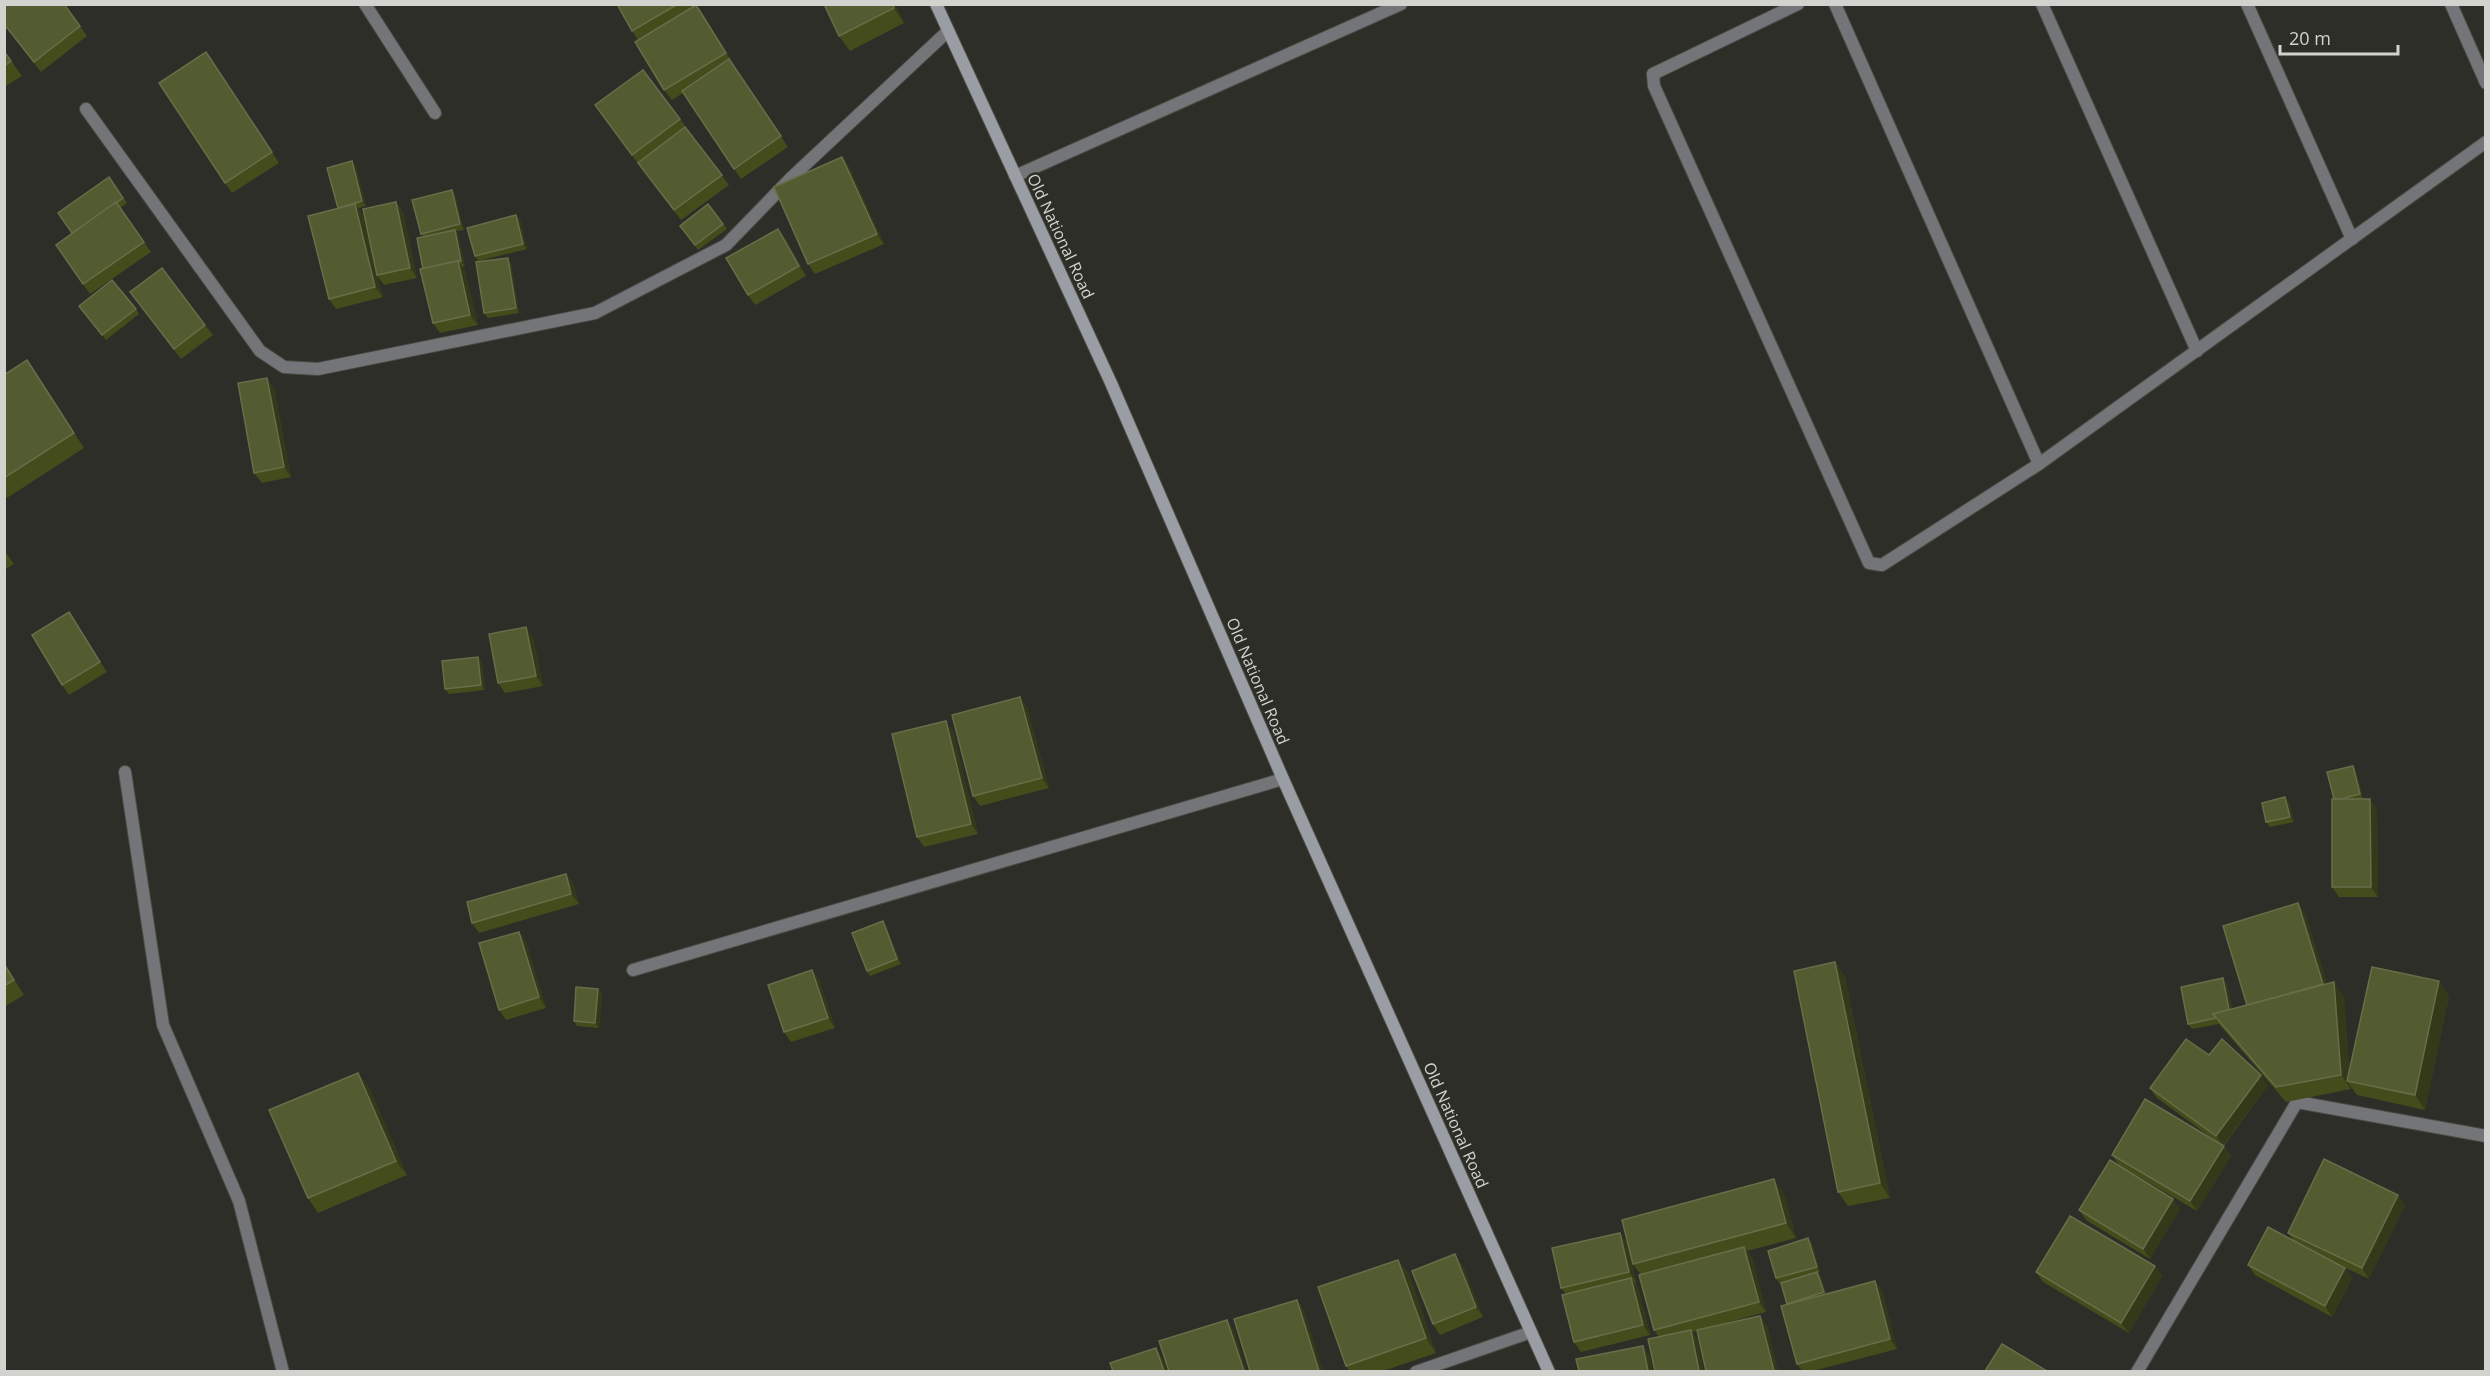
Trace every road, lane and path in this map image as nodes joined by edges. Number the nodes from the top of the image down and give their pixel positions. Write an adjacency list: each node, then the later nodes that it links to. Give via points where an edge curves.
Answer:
1 (365, 4): 12 (street)
2 (936, 4): 9 (main road, Old National Road)
3 (1401, 4): 14 (street)
4 (1798, 4): 17 (street, via 1653,74 1654,86 1869,563 1882,565)
5 (1835, 4): 17 (street)
6 (2042, 4): 16 (street)
7 (2247, 4): 15 (street)
8 (2451, 4): 10 (street)
9 (948, 31): 11 (street, via 792,177 726,245 595,313 318,369 284,367 260,351); 14 (main road, Old National Road)
10 (2486, 83)
11 (86, 109)
12 (435, 113)
13 (2486, 142): 15 (street)
14 (1015, 176): 19 (main road, Old National Road, via 1111,383)
15 (2352, 239): 16 (street)
16 (2197, 351): 17 (street)
17 (2039, 464)
18 (125, 772): 23 (street, via 163,1026 239,1201)
19 (1283, 779): 20 (street); 22 (main road, Old National Road)
20 (633, 970)
21 (2486, 1136): 26 (street, via 2297,1101)
22 (1532, 1332): 24 (street); 25 (main road, Old National Road)
23 (283, 1371)
24 (1416, 1371)
25 (1549, 1371)
26 (2137, 1371)

